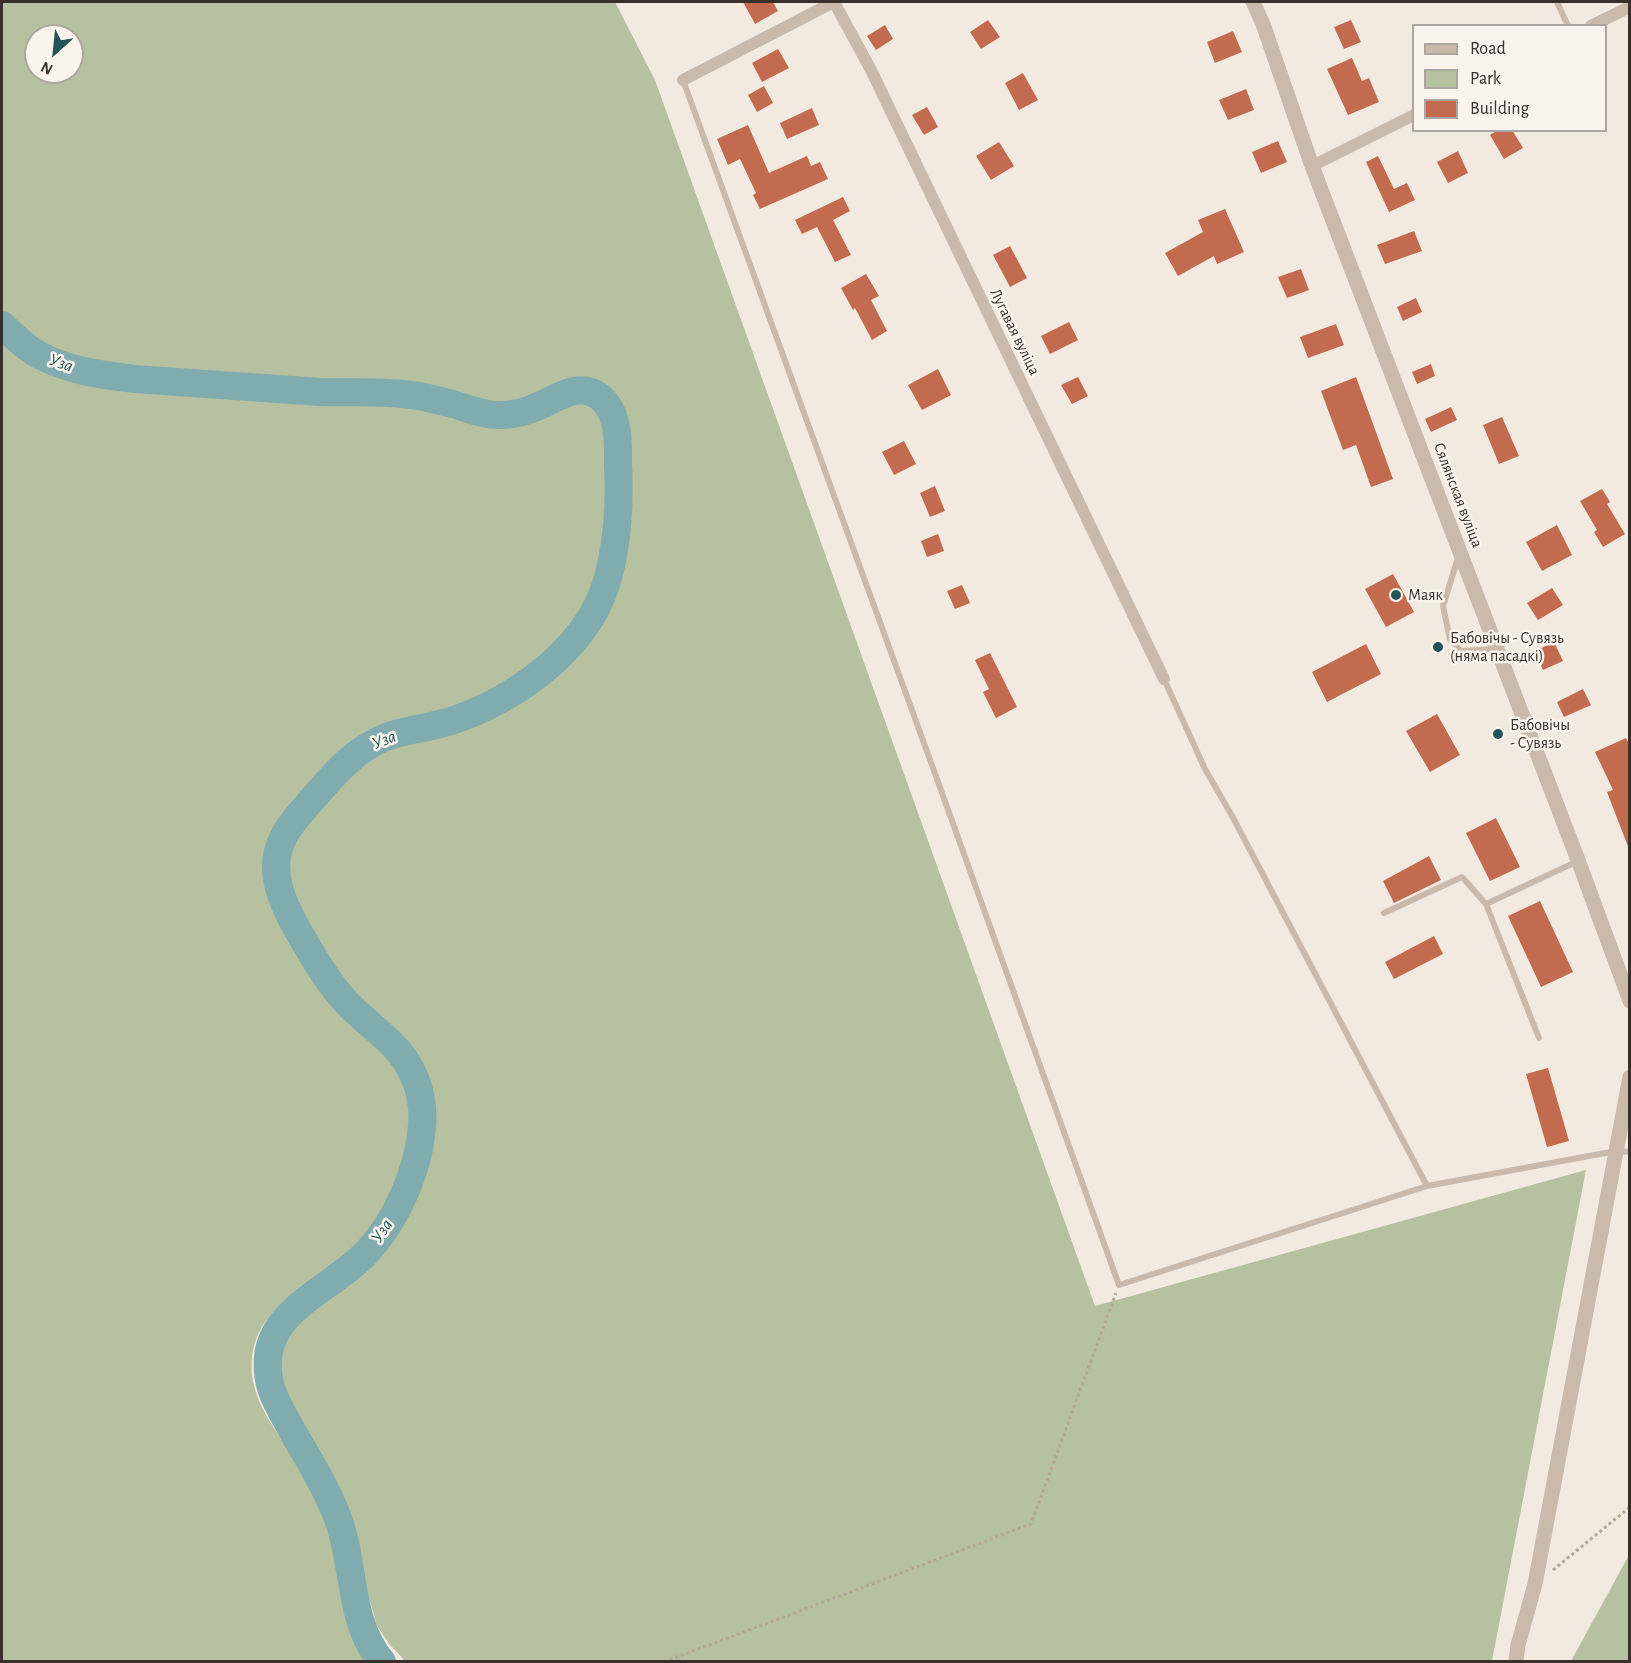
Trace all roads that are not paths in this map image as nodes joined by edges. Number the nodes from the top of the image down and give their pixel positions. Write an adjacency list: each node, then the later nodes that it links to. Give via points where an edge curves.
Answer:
1 (830, 2): 7 (street); 12 (street, Лугавая вуліца, via 871,70)
2 (1253, 2): 9 (street, Сялянская вуліца)
3 (1557, 2): 5 (lane)
4 (1629, 7): 6 (street)
5 (1567, 24)
6 (1595, 24)
7 (683, 80): 20 (lane, via 1119,1285)
8 (1412, 116): 9 (street)
9 (1312, 166): 10 (street, Сялянская вуліца)
10 (1460, 552): 11 (street, Сялянская вуліца); 11 (lane, via 1443,606 1450,639 1461,651)
11 (1496, 649): 13 (street, Сялянская вуліца)
12 (1164, 679): 20 (lane, via 1205,769)
13 (1578, 860): 14 (lane); 16 (street, Сялянская вуліца)
14 (1486, 904): 15 (lane, via 1462,877); 17 (lane)
15 (1384, 914)
16 (1629, 1001)
17 (1539, 1038)
18 (1629, 1077): 19 (street)
19 (1623, 1151): 20 (lane); 21 (street)
20 (1427, 1186)
21 (1516, 1662)

